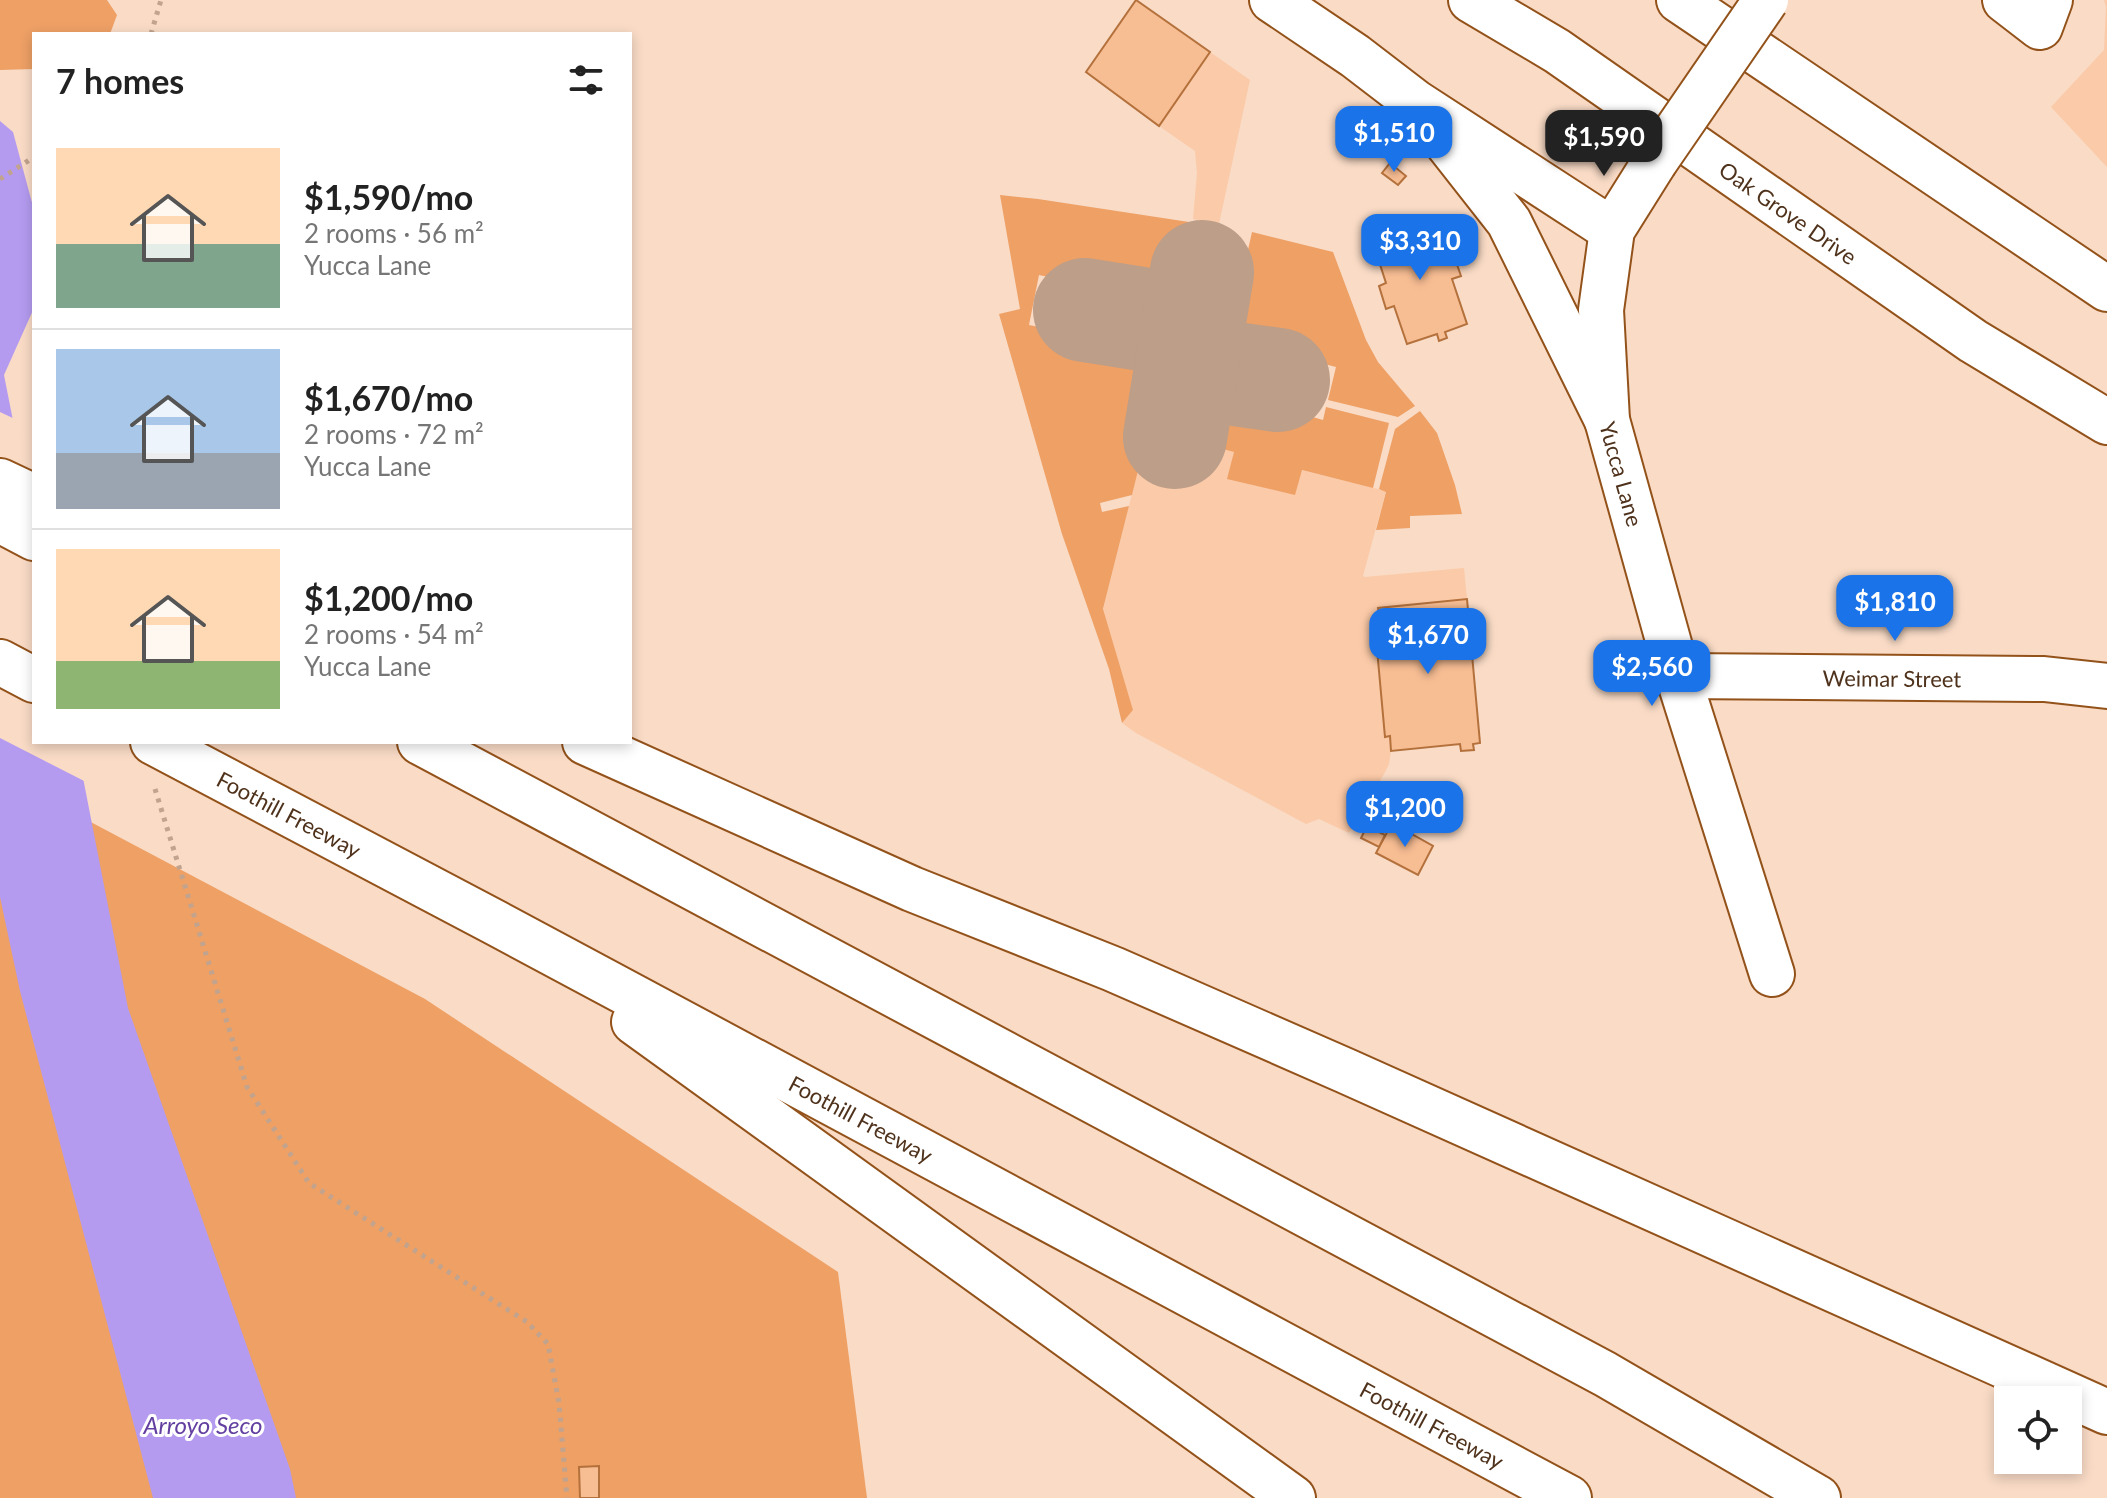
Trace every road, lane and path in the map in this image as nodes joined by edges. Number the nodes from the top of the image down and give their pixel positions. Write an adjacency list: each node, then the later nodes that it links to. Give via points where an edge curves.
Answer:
1 (161, 0): 8 (path)
2 (1272, 0): 9 (main road)
3 (1471, 0): 15 (main road, Oak Grove Drive, via 1557,51 1973,341)
4 (1679, 0): 13 (main road)
5 (1766, 0): 12 (main road, Yucca Lane, bridge)
6 (2005, 0): 7 (main road)
7 (2045, 13)
8 (152, 32)
9 (1415, 102): 12 (main road); 14 (main road, via 1509,222)
10 (32, 158): 11 (path)
11 (0, 179)
12 (1612, 230): 14 (main road, Yucca Lane, via 1601,310)
13 (2107, 289)
14 (1607, 420): 21 (main road, Yucca Lane)
15 (2107, 422)
16 (0, 481): 17 (main road)
17 (32, 496)
18 (0, 520): 19 (main road)
19 (32, 537)
20 (0, 662): 22 (main road)
21 (1678, 676): 23 (main road, Weimar Street, via 2044,679); 28 (main road, Yucca Lane)
22 (32, 679)
23 (2107, 686)
24 (424, 744): 33 (main road, via 1591,1367)
25 (589, 744): 29 (main road, via 912,889 1113,969)
26 (153, 762): 27 (main road, Foothill Freeway, via 385,863); 30 (path, via 247,1087 309,1183 527,1322 548,1344)
27 (496, 923): 31 (main road); 32 (main road, Foothill Freeway)
28 (1772, 974)
29 (2107, 1412)
30 (567, 1498)
31 (1293, 1498)
32 (1569, 1498)
33 (1818, 1498)

